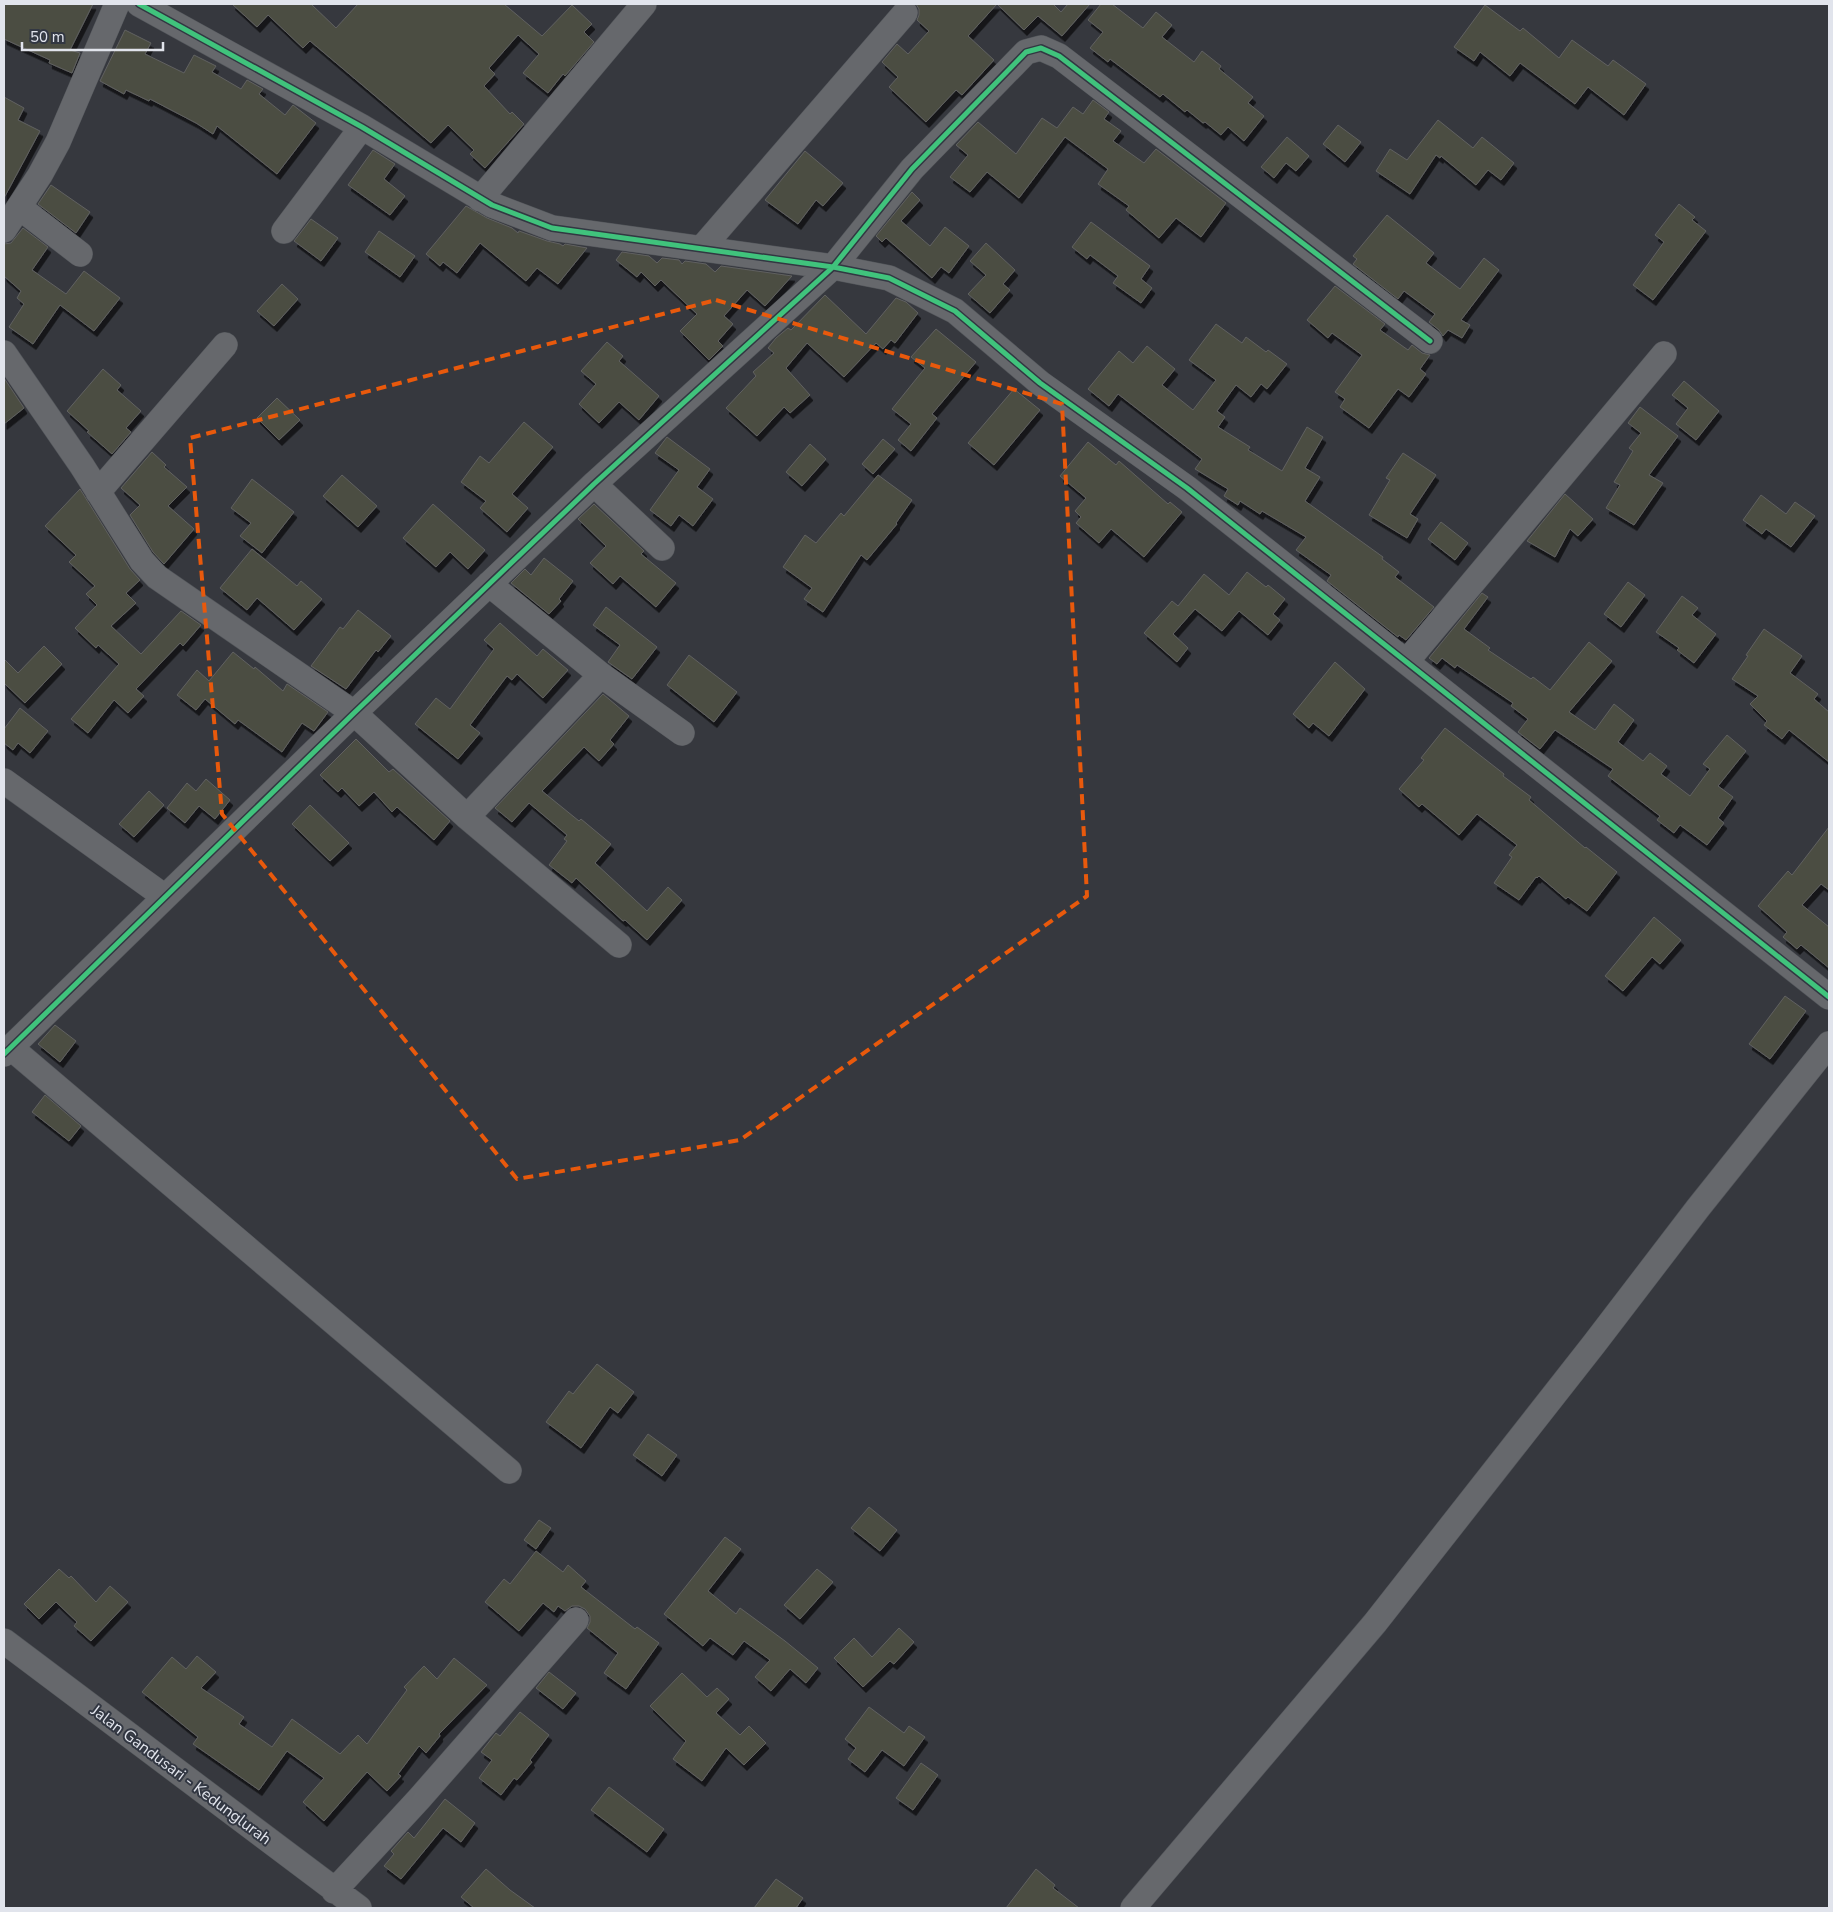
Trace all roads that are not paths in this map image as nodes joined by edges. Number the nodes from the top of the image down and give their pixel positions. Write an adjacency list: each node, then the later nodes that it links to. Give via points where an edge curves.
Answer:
1 (117, 4): 7 (street, via 58,142)
2 (139, 4): 5 (street)
3 (644, 4): 6 (street)
4 (905, 14): 10 (street)
5 (362, 127): 6 (street); 9 (street)
6 (480, 199): 10 (street, via 552,228)
7 (19, 207): 8 (street); 11 (street)
8 (4, 230)
9 (284, 231)
10 (701, 249): 12 (street)
11 (80, 254)
12 (833, 267): 13 (street, via 912,168 1026,52 1041,48 1096,83); 17 (street); 21 (street, via 889,278 955,311 1040,382 1187,488)
13 (1430, 341)
14 (225, 345): 18 (street)
15 (4, 353): 18 (street)
16 (1664, 354): 21 (street)
17 (594, 484): 19 (street); 20 (street)
18 (98, 492): 23 (street, via 142,561 157,577)
19 (662, 548)
20 (489, 584): 22 (street); 23 (street)
21 (1407, 661): 29 (street)
22 (601, 674): 24 (street); 26 (street)
23 (354, 713): 26 (street); 27 (street)
24 (682, 733)
25 (4, 782): 27 (street)
26 (467, 817): 28 (street)
27 (165, 897): 31 (street)
28 (619, 946)
29 (1829, 997)
30 (1829, 1044): 37 (street, via 1375,1623)
31 (7, 1051): 32 (street)
32 (509, 1471)
33 (576, 1620): 35 (street)
34 (4, 1641): 35 (street, Jalan Gandusari - Kedunglurah)
35 (334, 1891): 36 (street, Jalan Gandusari - Kedunglurah)
36 (358, 1908)
37 (1133, 1908)

